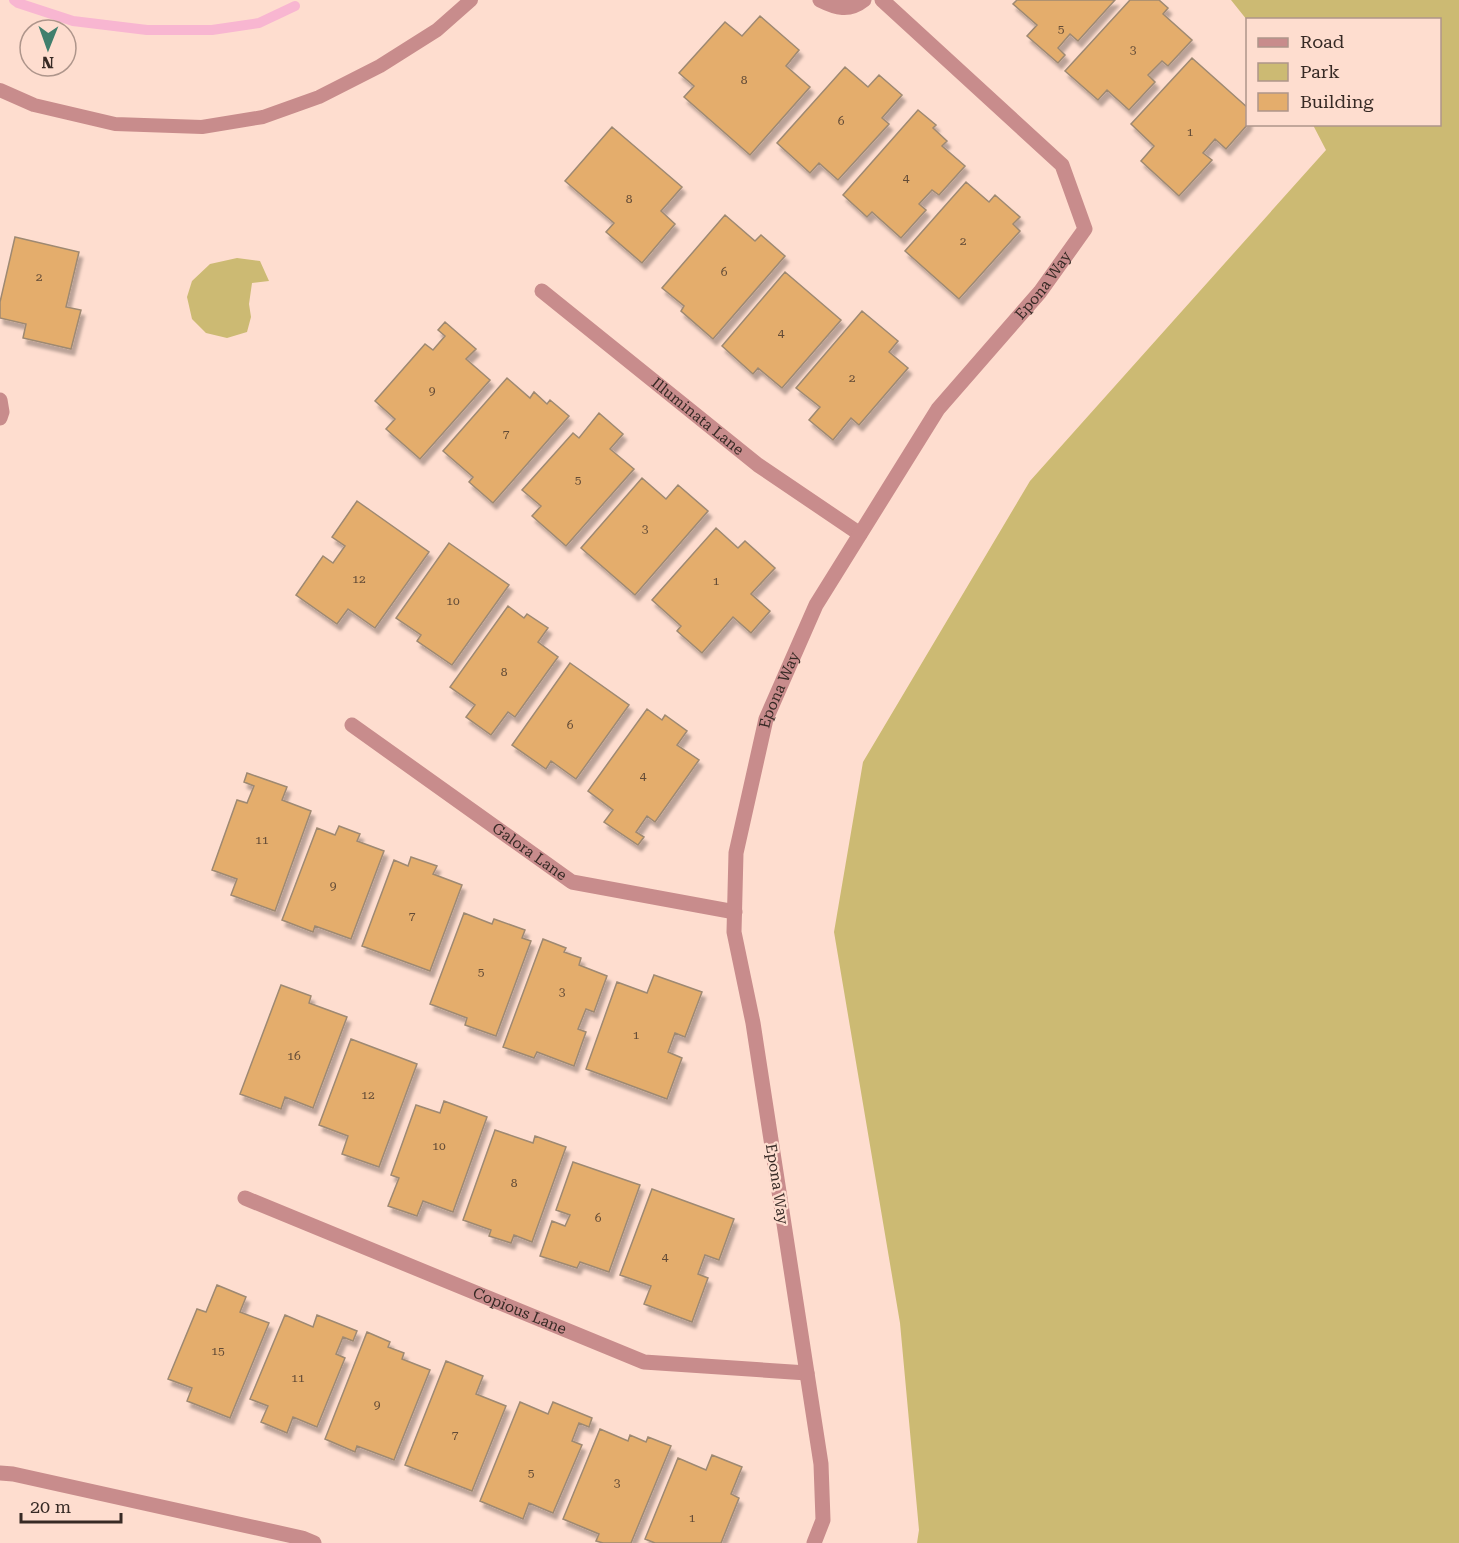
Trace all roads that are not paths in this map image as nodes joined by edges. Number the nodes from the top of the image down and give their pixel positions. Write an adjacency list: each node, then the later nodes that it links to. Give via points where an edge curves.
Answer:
1 (471, 0): 5 (lane, via 437,30 380,66 319,98 263,117 202,127 115,124 34,105)
2 (820, 0): 3 (street, via 836,8 857,6)
3 (864, 0)
4 (882, 0): 9 (street, Epona Way, via 1062,165 1085,229 1040,292 938,409)
5 (0, 90)
6 (542, 291): 9 (street, Illuminata Lane, via 758,465)
7 (0, 400): 8 (street)
8 (0, 418)
9 (860, 534): 11 (street, Epona Way, via 816,605 766,719 736,853)
10 (352, 725): 11 (street, Galora Lane, via 572,882)
11 (735, 912): 13 (street, Epona Way, via 734,932 753,1023)
12 (245, 1198): 13 (street, Copious Lane, via 644,1362)
13 (807, 1373): 16 (street, Epona Way, via 821,1464 823,1509)
14 (0, 1473): 15 (street)
15 (314, 1543)
16 (814, 1543)

